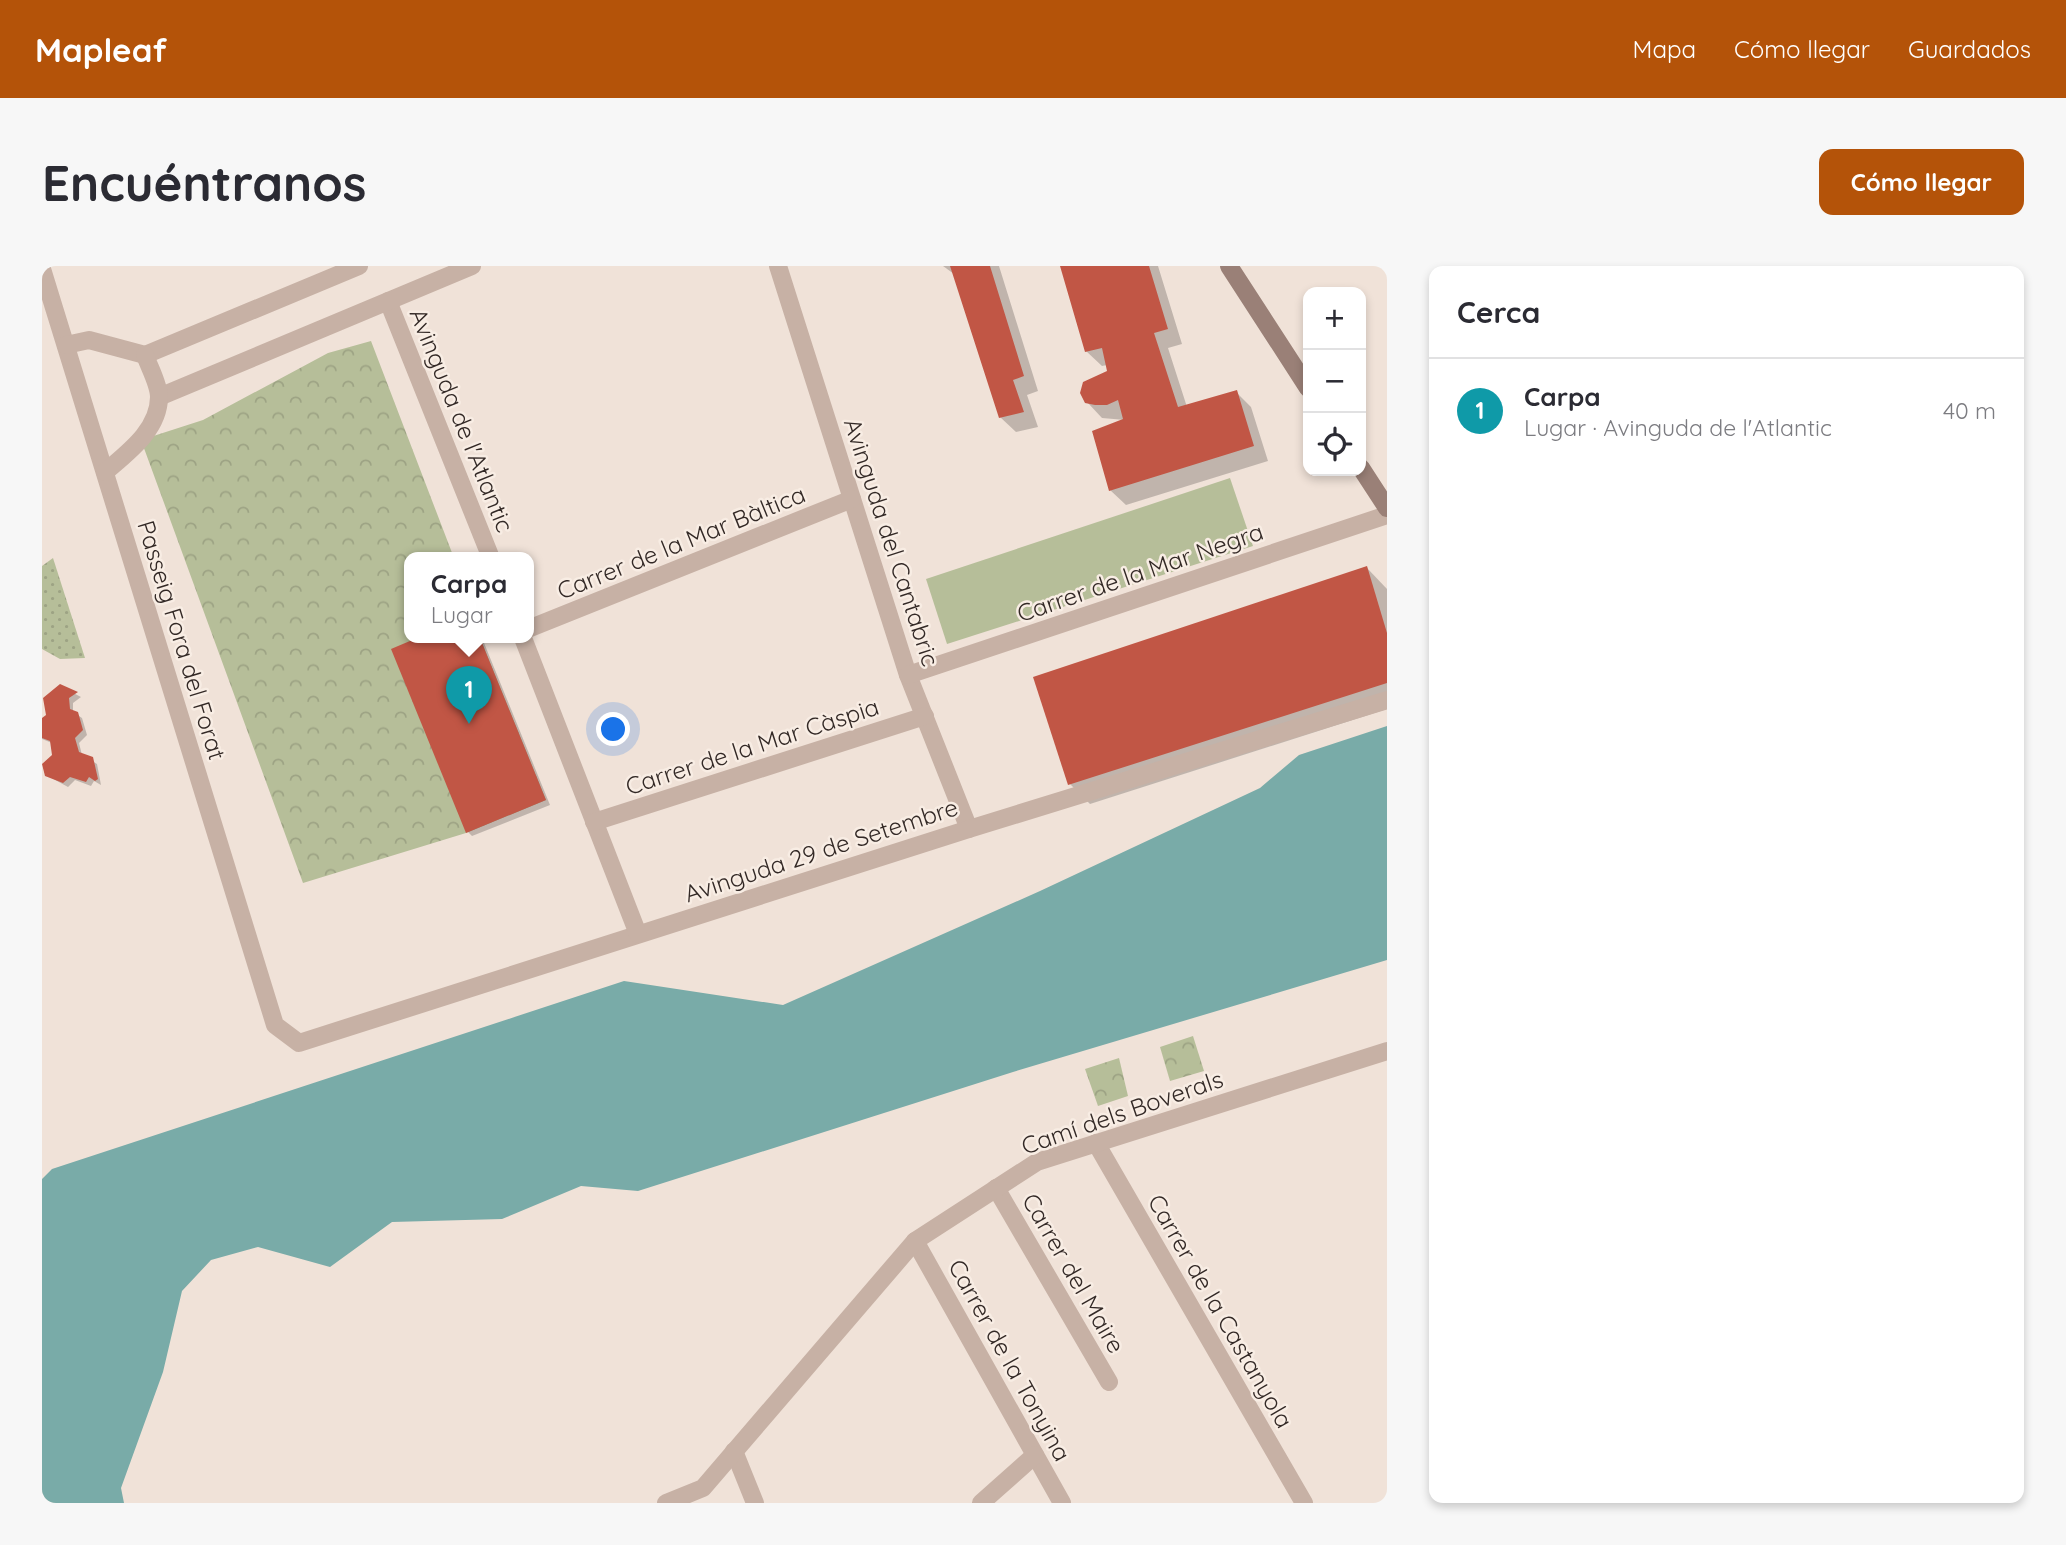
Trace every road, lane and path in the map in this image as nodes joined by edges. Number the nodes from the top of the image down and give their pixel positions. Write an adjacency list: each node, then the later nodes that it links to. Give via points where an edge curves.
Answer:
1 (359, 266): 8 (street)
2 (471, 266): 6 (street)
3 (778, 266): 13 (street, Avinguda del Cantabric)
4 (1229, 266): 9 (street)
5 (42, 269): 7 (street, Passeig Fora del Forat)
6 (388, 301): 10 (street); 16 (street, Avinguda de l'Atlantic)
7 (66, 345): 8 (street, via 89,340); 11 (street, Passeig Fora del Forat)
8 (145, 355): 10 (street)
9 (1303, 379)
10 (159, 397): 11 (street, via 141,440)
11 (105, 472): 25 (street, Passeig Fora del Forat)
12 (1366, 476): 14 (street)
13 (852, 499): 17 (street, Carrer de la Mar Bàltica); 19 (street, Avinguda del Cantabric)
14 (1387, 508)
15 (1387, 515): 19 (street, Carrer de la Mar Negra)
16 (489, 552)
17 (534, 627)
18 (525, 643): 22 (street)
19 (908, 675): 21 (street, Avinguda del Cantabric)
20 (1387, 700): 23 (street, Avinguda 29 de Setembre)
21 (925, 716): 22 (street, Carrer de la Mar Càspia); 23 (street, Avinguda del Cantabric)
22 (594, 822): 24 (street)
23 (969, 829): 24 (street, Avinguda 29 de Setembre)
24 (638, 934): 25 (street, Avinguda 29 de Setembre, via 299,1043)
25 (275, 1025)
26 (1387, 1051): 27 (street, Camí dels Boverals)
27 (1096, 1143): 28 (street, Camí dels Boverals, via 1037,1162); 37 (street, Carrer de la Castanyola)
28 (996, 1188): 29 (street, Camí dels Boverals); 30 (street, Carrer del Maire)
29 (915, 1241): 31 (street, Camí dels Boverals); 32 (street, Carrer de la Tonyina)
30 (1109, 1382)
31 (734, 1451): 33 (street, Camí dels Boverals, via 704,1488); 34 (street)
32 (1035, 1455): 35 (street); 36 (street, Carrer de la Tonyina)
33 (666, 1503)
34 (755, 1503)
35 (981, 1503)
36 (1062, 1503)
37 (1304, 1503)

